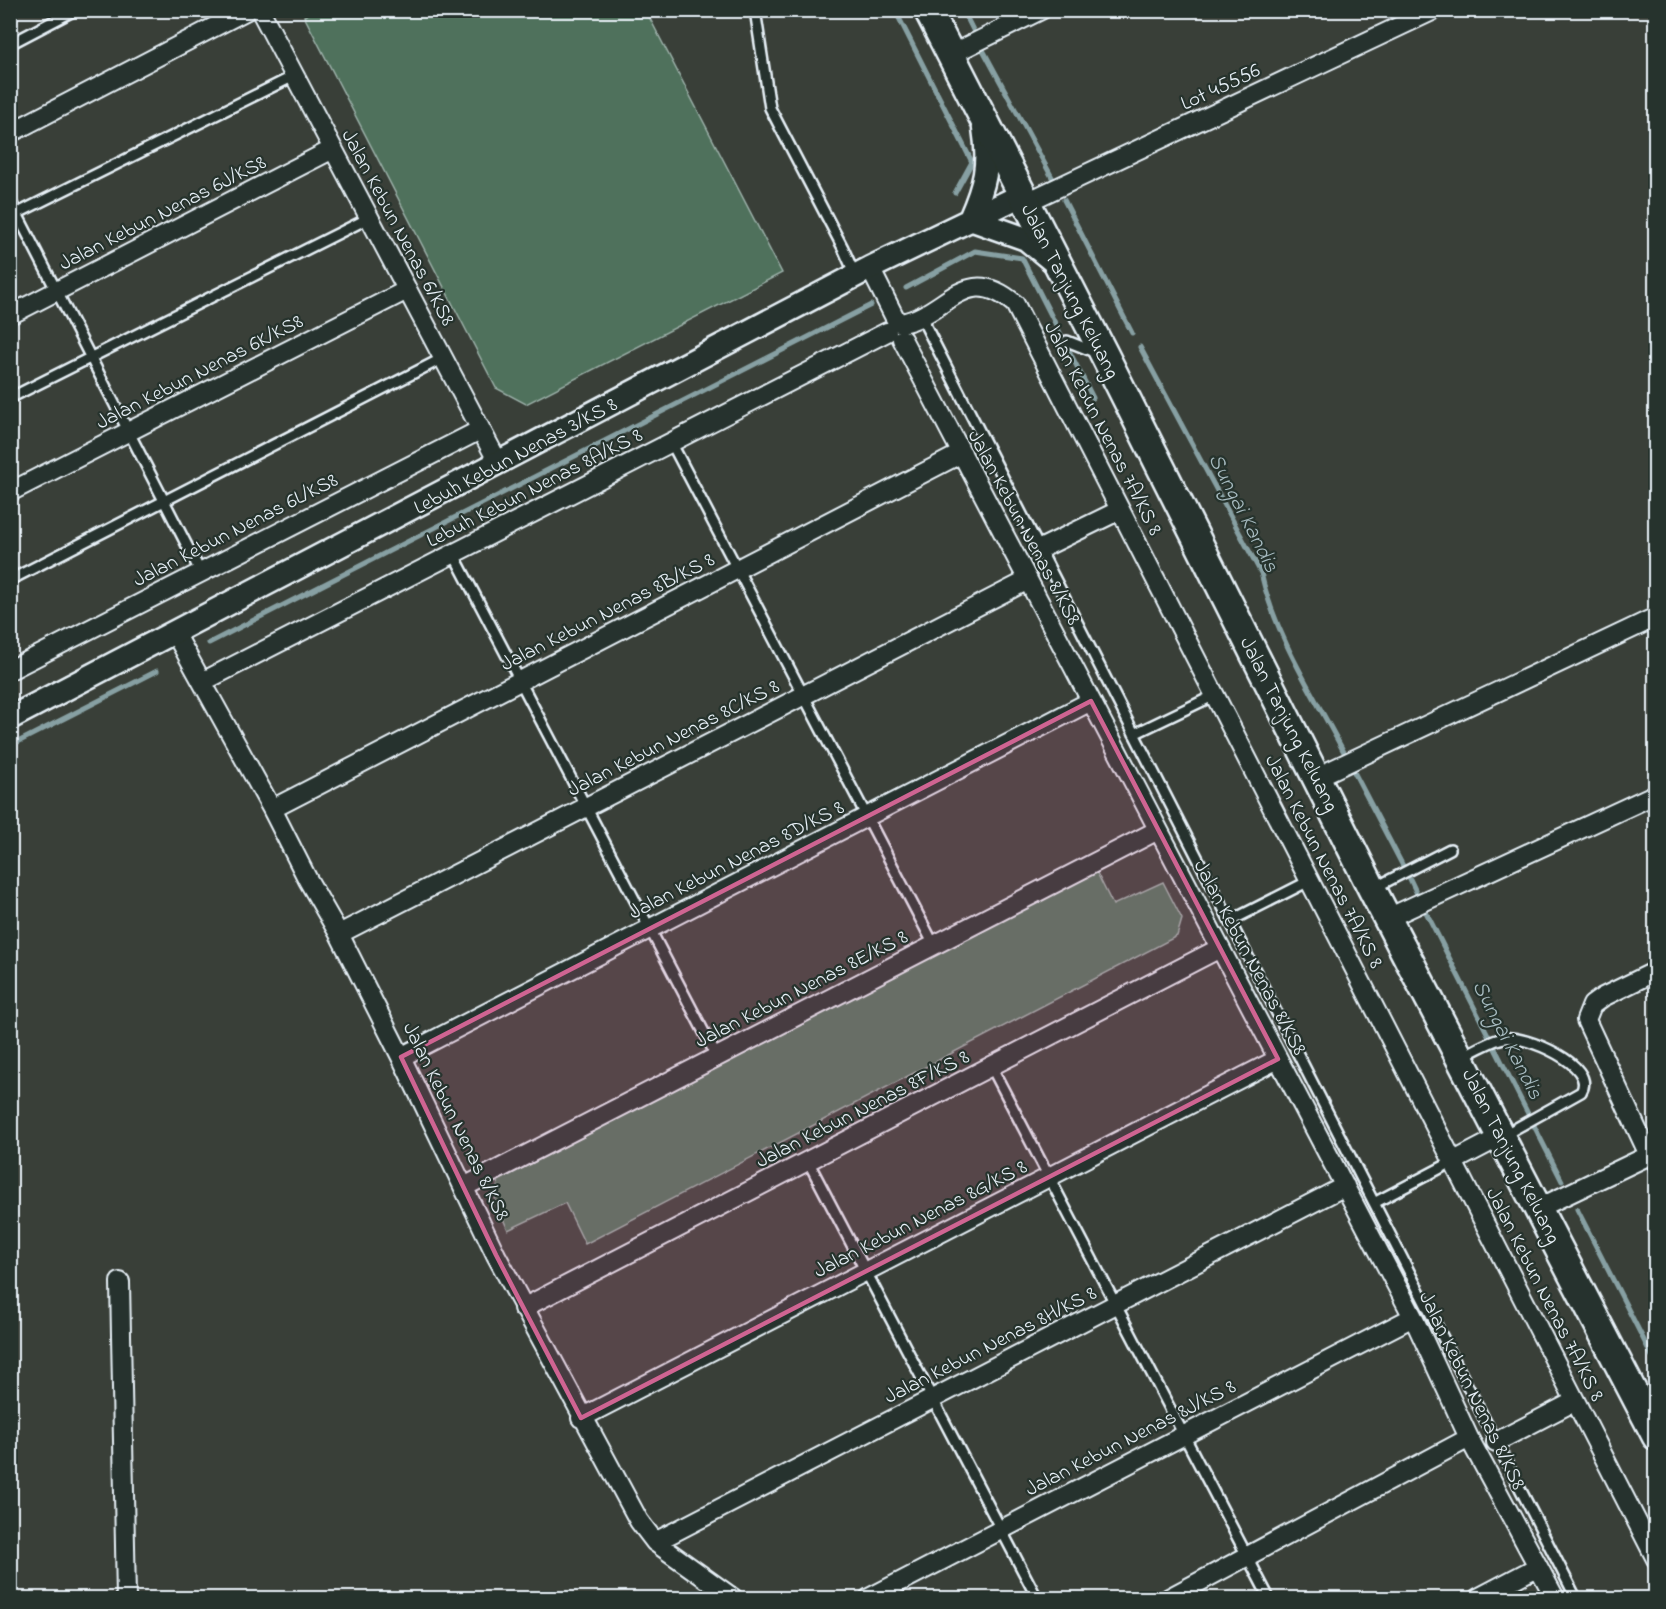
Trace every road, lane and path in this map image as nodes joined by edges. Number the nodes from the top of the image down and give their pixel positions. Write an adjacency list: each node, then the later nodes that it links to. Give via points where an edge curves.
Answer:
1 (75, 10): 8 (lane)
2 (247, 10): 12 (street)
3 (260, 10): 10 (street, Jalan Kebun Nenas 6/KS8)
4 (755, 10): 20 (lane, via 770,108 843,248)
5 (928, 10): 9 (main road, Jalan Tanjung Keluang)
6 (1041, 10): 9 (street)
7 (1434, 10): 14 (street, Lot 45556)
8 (10, 44)
9 (951, 55): 11 (main road, Jalan Tanjung Keluang)
10 (294, 76): 13 (street, Jalan Kebun Nenas 6/KS8); 16 (lane)
11 (982, 118): 14 (main road, Jalan Tanjung Keluang); 18 (street, via 987,174)
12 (10, 132)
13 (333, 149): 17 (street, Jalan Kebun Nenas 6/KS8); 22 (street, Jalan Kebun Nenas 6J/KS8)
14 (1024, 199): 18 (street, Lebuh Kebun Nenas 3/KS 8); 19 (main road, Jalan Tanjung Keluang)
15 (10, 200): 16 (lane)
16 (14, 215): 22 (lane)
17 (369, 218): 21 (street, Jalan Kebun Nenas 6/KS8); 28 (lane)
18 (970, 219): 19 (street, via 1026,239); 20 (street, Lebuh Kebun Nenas 3/KS 8)
19 (1056, 262): 27 (main road, Jalan Tanjung Keluang)
20 (862, 272): 25 (street, Jalan Kebun Nenas 8/KS8); 35 (street, Lebuh Kebun Nenas 3/KS 8)
21 (407, 290): 29 (street, Jalan Kebun Nenas 6/KS8); 32 (street, Jalan Kebun Nenas 6K/KS8)
22 (57, 291): 23 (street, Jalan Kebun Nenas 6J/KS8); 28 (lane)
23 (10, 315)
24 (920, 315): 25 (street, Jalan Kebun Nenas 7A/KS 8); 38 (street, Jalan Kebun Nenas 7A/KS 8, via 967,289 983,286 1015,304); 39 (lane)
25 (895, 330): 33 (street, Lebuh Kebun Nenas 8A/KS 8); 34 (street, Jalan Kebun Nenas 8/KS8)
26 (1067, 342): 27 (lane)
27 (1105, 356): 55 (main road, Jalan Tanjung Keluang)
28 (91, 357): 30 (lane); 32 (lane)
29 (443, 358): 31 (street, Jalan Kebun Nenas 6/KS8); 37 (lane)
30 (10, 398)
31 (480, 430): 35 (street, Jalan Kebun Nenas 6/KS8); 42 (street, Jalan Kebun Nenas 6L/KS8)
32 (129, 432): 36 (street, Jalan Kebun Nenas 6K/KS8); 37 (lane)
33 (672, 444): 40 (street, Lebuh Kebun Nenas 8A/KS 8); 41 (lane)
34 (962, 453): 41 (street, Jalan Kebun Nenas 8B/KS 8); 44 (street, Jalan Kebun Nenas 8/KS8)
35 (499, 464): 46 (street, Lebuh Kebun Nenas 3/KS 8)
36 (10, 492)
37 (164, 500): 42 (lane); 43 (lane)
38 (1120, 510): 39 (street); 51 (street, Jalan Kebun Nenas 7A/KS 8)
39 (1040, 549): 54 (lane)
40 (453, 553): 48 (lane); 49 (street, Lebuh Kebun Nenas 8A/KS 8)
41 (738, 569): 48 (street, Jalan Kebun Nenas 8B/KS 8); 50 (lane)
42 (200, 571): 47 (street, Jalan Kebun Nenas 6L/KS8)
43 (10, 580)
44 (1028, 580): 50 (street, Jalan Kebun Nenas 8C/KS 8); 52 (street, Jalan Kebun Nenas 8/KS8)
45 (1656, 617): 55 (street)
46 (176, 633): 49 (street, Jalan Kebun Nenas 8/KS8); 53 (street, Lebuh Kebun Nenas 3/KS 8)
47 (10, 670)
48 (520, 681): 57 (lane); 58 (street, Jalan Kebun Nenas 8B/KS 8)
49 (202, 682): 58 (street, Jalan Kebun Nenas 8/KS8)
50 (804, 695): 57 (street, Jalan Kebun Nenas 8C/KS 8); 59 (lane)
51 (1215, 695): 54 (lane); 62 (street, Jalan Kebun Nenas 7A/KS 8)
52 (1091, 701): 59 (street, Jalan Kebun Nenas 8D/KS 8); 60 (street, Jalan Kebun Nenas 8/KS8)
53 (10, 718)
54 (1134, 734): 65 (lane)
55 (1317, 777): 63 (main road, Jalan Tanjung Keluang)
56 (1656, 794): 64 (street)
57 (586, 807): 66 (lane); 67 (street, Jalan Kebun Nenas 8C/KS 8)
58 (272, 809): 67 (street, Jalan Kebun Nenas 8/KS8)
59 (867, 816): 66 (street, Jalan Kebun Nenas 8D/KS 8); 68 (lane)
60 (1158, 830): 68 (street, Jalan Kebun Nenas 8E/KS 8); 69 (street, Jalan Kebun Nenas 8/KS8)
61 (1450, 849): 63 (lane)
62 (1309, 881): 65 (lane); 79 (street, Jalan Kebun Nenas 7A/KS 8)
63 (1372, 889): 64 (main road, Jalan Tanjung Keluang)
64 (1388, 918): 71 (main road, Jalan Tanjung Keluang)
65 (1230, 921): 83 (lane)
66 (649, 929): 72 (street, Jalan Kebun Nenas 8D/KS 8); 73 (lane)
67 (339, 934): 72 (street, Jalan Kebun Nenas 8/KS8)
68 (934, 945): 73 (street, Jalan Kebun Nenas 8E/KS 8)
69 (1220, 948): 74 (street, Jalan Kebun Nenas 8/KS8); 75 (street, Jalan Kebun Nenas 8F/KS 8)
70 (1656, 971): 77 (street, via 1603,997 1592,1005 1586,1020)
71 (1472, 1052): 76 (main road, Jalan Tanjung Keluang); 76 (lane, via 1502,1038 1516,1038 1558,1054 1584,1076 1581,1092)
72 (401, 1057): 82 (street, Jalan Kebun Nenas 8/KS8)
73 (717, 1057): 82 (street, Jalan Kebun Nenas 8E/KS 8)
74 (1278, 1059): 80 (street, Jalan Kebun Nenas 8G/KS 8); 81 (street, Jalan Kebun Nenas 8/KS8)
75 (991, 1066): 78 (street, Jalan Kebun Nenas 8F/KS 8); 80 (lane)
76 (1502, 1136): 79 (street); 84 (main road, Jalan Tanjung Keluang)
77 (1653, 1159): 84 (street)
78 (808, 1161): 85 (lane); 88 (street, Jalan Kebun Nenas 8F/KS 8)
79 (1454, 1161): 83 (lane); 91 (street, Jalan Kebun Nenas 7A/KS 8)
80 (1049, 1177): 85 (street, Jalan Kebun Nenas 8G/KS 8); 87 (lane)
81 (1345, 1186): 87 (street, Jalan Kebun Nenas 8H/KS 8); 89 (street, Jalan Kebun Nenas 8/KS8)
82 (465, 1187): 88 (street, Jalan Kebun Nenas 8/KS8)
83 (1374, 1203): 96 (lane)
84 (1539, 1208): 94 (main road, Jalan Tanjung Keluang)
85 (866, 1271): 90 (lane); 92 (street, Jalan Kebun Nenas 8G/KS 8)
86 (120, 1282): 102 (street)
87 (1116, 1305): 90 (street, Jalan Kebun Nenas 8H/KS 8); 93 (lane)
88 (523, 1308): 92 (street, Jalan Kebun Nenas 8/KS8)
89 (1413, 1317): 93 (street, Jalan Kebun Nenas 8J/KS 8); 95 (street, Jalan Kebun Nenas 8/KS8)
90 (933, 1399): 97 (lane); 98 (street, Jalan Kebun Nenas 8H/KS 8)
91 (1575, 1401): 96 (street); 100 (street, Jalan Kebun Nenas 7A/KS 8)
92 (581, 1418): 98 (street, Jalan Kebun Nenas 8/KS8)
93 (1184, 1435): 97 (street, Jalan Kebun Nenas 8J/KS 8); 99 (lane)
94 (1656, 1436)
95 (1469, 1438): 99 (street); 101 (street, Jalan Kebun Nenas 8/KS8)
96 (1496, 1442): 110 (lane)
97 (1001, 1529): 104 (street, Jalan Kebun Nenas 8J/KS 8); 105 (lane)
98 (655, 1542): 103 (street, Jalan Kebun Nenas 8/KS8)
99 (1248, 1557): 106 (street); 107 (lane)
100 (1656, 1558)
101 (1537, 1566): 108 (street); 109 (street, Jalan Kebun Nenas 8/KS8)
102 (126, 1599)
103 (733, 1599)
104 (869, 1599)
105 (1037, 1599)
106 (1169, 1599)
107 (1269, 1599)
108 (1478, 1599)
109 (1555, 1599)
110 (1576, 1599)

